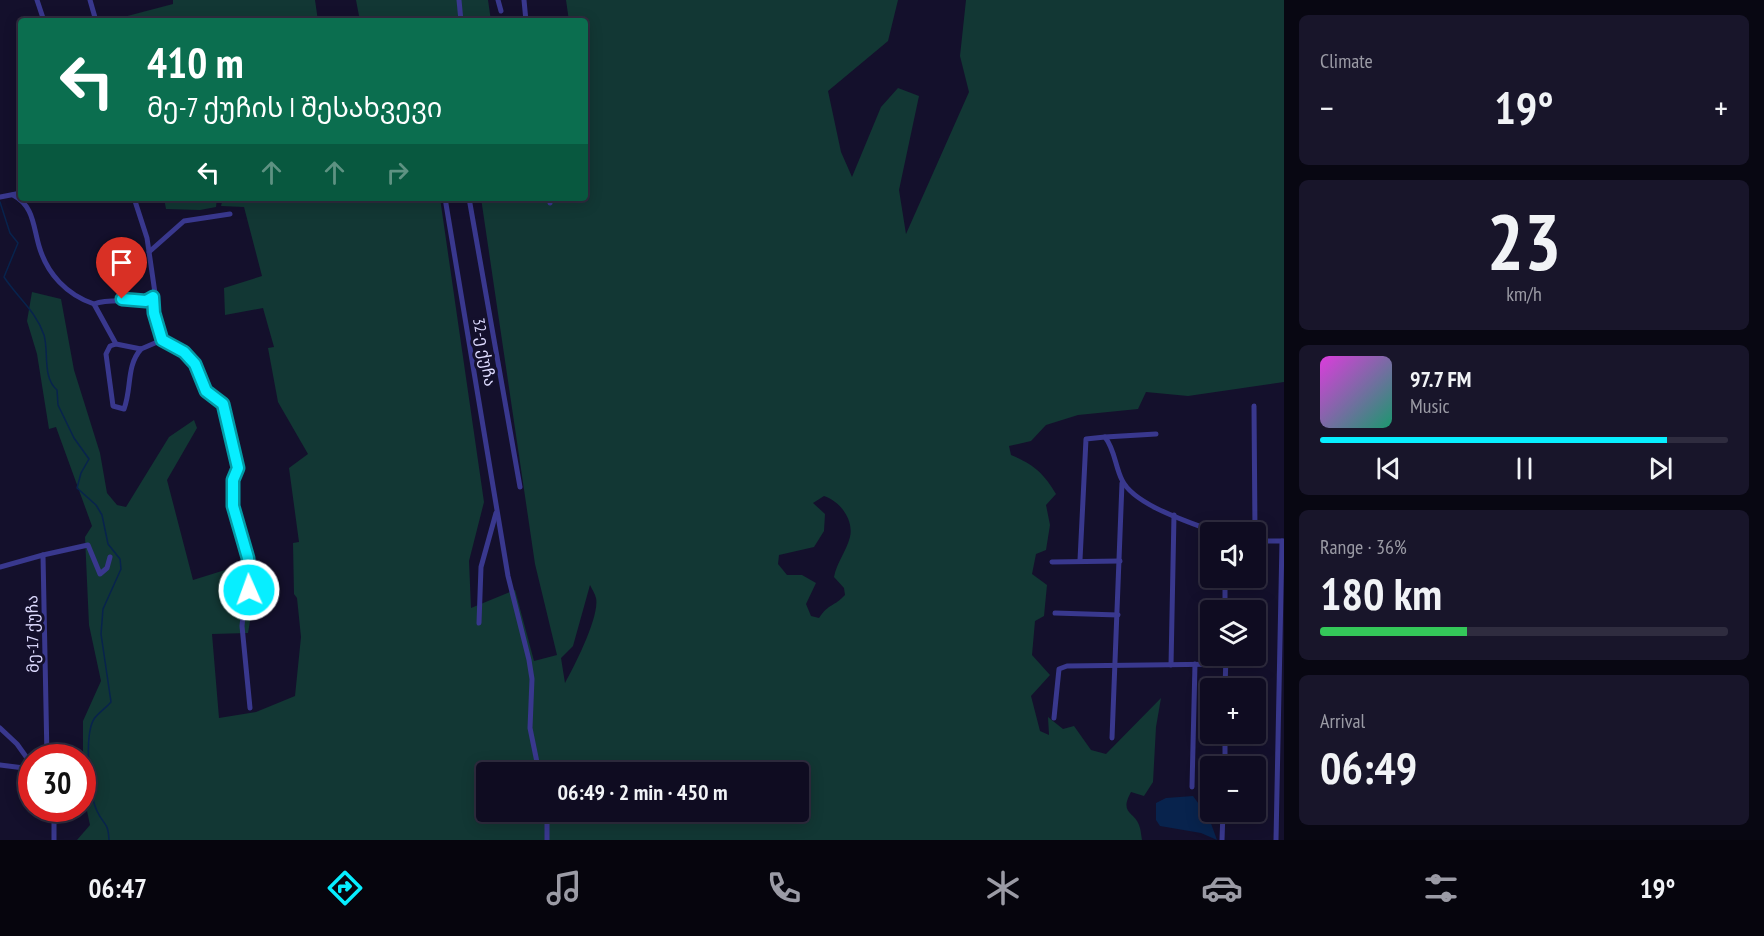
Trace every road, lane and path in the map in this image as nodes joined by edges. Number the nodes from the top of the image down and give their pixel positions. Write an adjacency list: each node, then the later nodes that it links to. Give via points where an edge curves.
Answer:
1 (37, 0): 7 (street)
2 (90, 0): 8 (street)
3 (459, 0): 9 (street)
4 (498, 0): 6 (street)
5 (524, 0): 10 (street)
6 (501, 11)
7 (43, 18)
8 (95, 18)
9 (461, 18)
10 (526, 18)
11 (18, 194): 12 (street)
12 (14, 195): 13 (street); 14 (street)
13 (0, 197)
14 (18, 198)
15 (22, 201): 22 (street, via 28,206 39,248 59,283 80,300)
16 (135, 201): 20 (street)
17 (446, 201): 31 (street, 32-ე ქუჩა)
18 (471, 201): 30 (street)
19 (230, 214): 20 (street, via 184,221)
20 (149, 252): 21 (street)
21 (153, 297): 22 (street, via 146,301 105,300); 23 (street)
22 (94, 304): 24 (street)
23 (162, 340): 25 (street); 50 (street, via 190,358 206,391 223,404 238,468 233,480 233,506 248,560 249,590 242,626)
24 (116, 344): 25 (street); 25 (street, via 106,354 112,406 117,409 124,409 132,359)
25 (141, 350)
26 (1254, 406): 33 (street)
27 (1155, 434): 28 (street)
28 (1105, 437): 29 (street); 39 (street, via 1086,439)
29 (1122, 481): 32 (street, via 1130,494); 40 (street)
30 (520, 487)
31 (497, 511): 45 (street, via 481,567); 56 (street, 32-ე ქუჩა, via 508,576 530,660 530,728)
32 (1174, 515): 34 (street); 48 (street)
33 (1255, 522)
34 (1200, 526)
35 (1266, 541): 36 (street)
36 (1283, 541): 66 (street)
37 (43, 555): 38 (street, via 88,545 100,574); 42 (street); 54 (street, მე-17 ქუჩა)
38 (110, 557)
39 (1080, 560): 40 (street); 41 (street)
40 (1120, 561): 44 (street)
41 (1052, 562)
42 (0, 567)
43 (1055, 613): 44 (street)
44 (1118, 615): 49 (street)
45 (479, 623)
46 (1195, 664): 47 (street); 48 (street); 59 (street)
47 (1200, 664)
48 (1171, 665): 49 (street)
49 (1116, 666): 51 (street, via 1059,669); 53 (street)
50 (250, 708)
51 (1054, 718)
52 (0, 728): 55 (street)
53 (1112, 738)
54 (47, 744)
55 (18, 746)
56 (537, 762)
57 (0, 765): 58 (street)
58 (18, 766)
59 (1192, 787)
60 (54, 822): 63 (street)
61 (547, 822): 64 (street)
62 (1223, 822): 65 (street)
63 (54, 840)
64 (548, 840)
65 (1222, 840)
66 (1276, 840)

